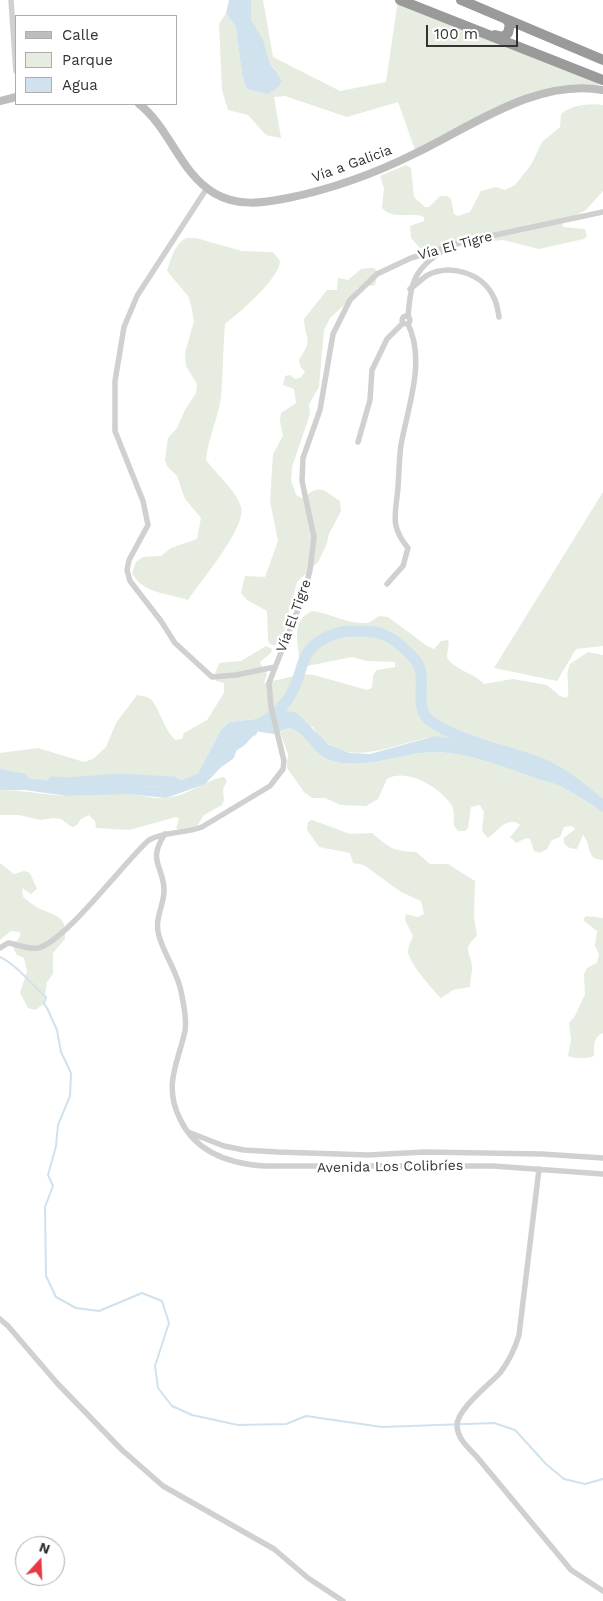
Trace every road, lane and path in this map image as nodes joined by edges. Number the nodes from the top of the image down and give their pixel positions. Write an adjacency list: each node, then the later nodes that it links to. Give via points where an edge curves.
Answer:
1 (11, 0): 6 (street)
2 (400, 0): 5 (highway)
3 (461, 0): 4 (highway)
4 (506, 19): 5 (highway, via 510,27 503,37); 7 (highway)
5 (468, 27): 8 (highway)
6 (15, 57)
7 (603, 60)
8 (603, 80)
9 (603, 90): 13 (street, Vía a Galicia, via 573,89 540,95 364,176 295,196 249,203 224,198)
10 (15, 97): 11 (street)
11 (0, 101)
12 (140, 105): 13 (street, Vía a Galicia, via 153,118 192,175)
13 (207, 188): 21 (street, via 137,296 124,327 114,382 115,431 143,501 148,525 127,570 130,581 157,614 174,643 212,677)
14 (603, 212): 15 (street, Vía El Tigre)
15 (467, 241): 16 (street, via 431,259 418,272); 21 (street, Vía El Tigre, via 394,265 377,274 356,293 340,316 333,334 320,410 303,458 302,480 314,536 310,570 295,619)
16 (410, 289): 17 (street, via 426,276 445,270 465,272 482,282 494,298); 18 (street, via 410,320)
17 (499, 317)
18 (406, 323): 19 (street, via 387,340 372,370 370,400); 20 (street, via 413,335 416,352 410,408 401,444 394,524 408,548 403,566)
19 (358, 442)
20 (387, 584)
21 (275, 666): 22 (street, Vía El Tigre, via 269,683 283,769 270,786 202,828)
22 (165, 834): 23 (street, Vía El Tigre, via 141,847 68,928 48,944 36,949 8,943); 24 (street, Avenida Los Colibríes, via 156,858 164,891 157,926 182,997 185,1029 172,1071 172,1092 179,1118)
23 (0, 948)
24 (187, 1132): 25 (street, Avenida Los Colibríes, via 224,1146 270,1152 368,1155 523,1153); 26 (street, Avenida Los Colibríes, via 207,1150 242,1165)
25 (603, 1158)
26 (539, 1169): 27 (street, Avenida Los Colibríes); 29 (street, via 519,1335 501,1372 462,1412 457,1424 460,1440 478,1457 571,1570)
27 (603, 1174)
28 (0, 1319): 30 (street, via 122,1450 163,1486 274,1549 308,1578)
29 (603, 1591)
30 (343, 1601)

